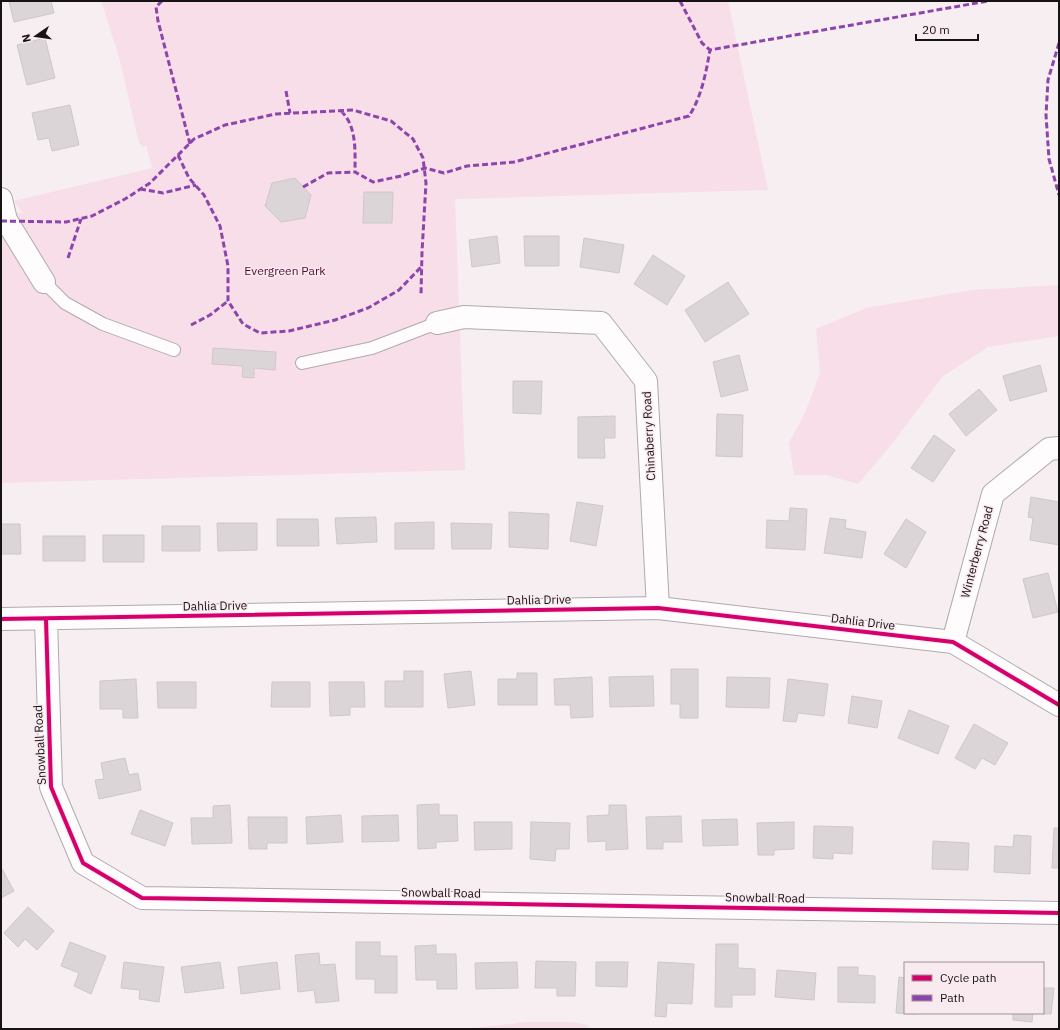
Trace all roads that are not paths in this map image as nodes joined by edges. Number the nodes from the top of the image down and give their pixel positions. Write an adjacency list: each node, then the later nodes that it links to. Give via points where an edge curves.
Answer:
1 (1, 199): 2 (street, via 6,220)
2 (44, 282): 4 (lane, via 65,303 102,324)
3 (437, 323): 5 (lane, via 372,348); 7 (street, Chinaberry Road, via 464,317 600,323 646,381)
4 (174, 350)
5 (302, 363)
6 (1059, 448): 10 (street, Winterberry Road, via 1049,450 993,494)
7 (658, 608): 9 (street, Dahlia Drive); 10 (street, Dahlia Drive)
8 (1, 619): 9 (street, Dahlia Drive)
9 (46, 619): 12 (street, Snowball Road, via 51,787 83,863 142,898)
10 (952, 642): 11 (street, Dahlia Drive)
11 (1059, 704)
12 (1059, 913)

